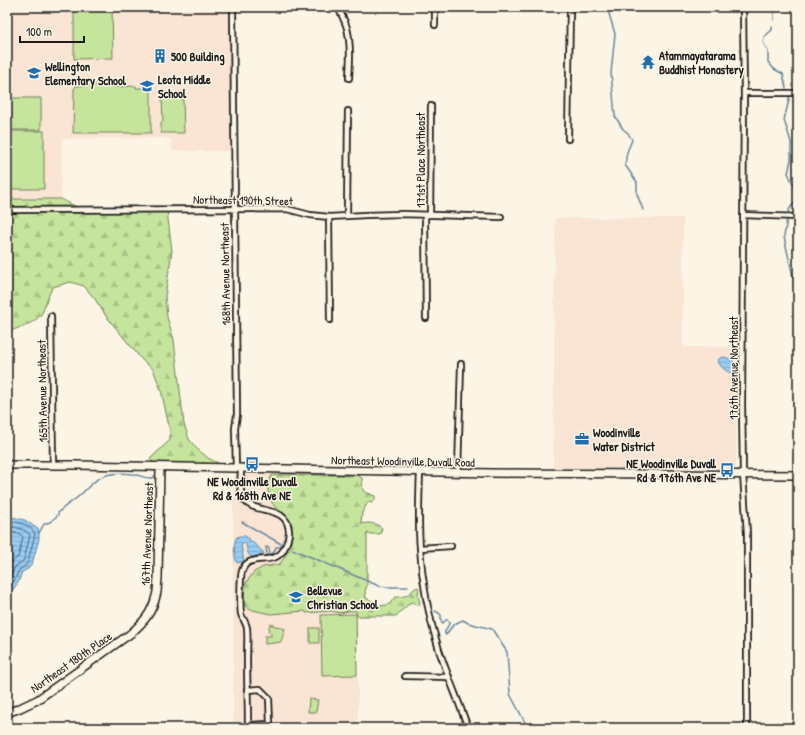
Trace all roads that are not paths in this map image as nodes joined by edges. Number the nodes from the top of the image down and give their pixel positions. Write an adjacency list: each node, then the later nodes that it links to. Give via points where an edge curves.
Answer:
1 (233, 7): 14 (street, 168th Avenue Northeast)
2 (338, 7): 7 (street, via 350,39)
3 (435, 7): 6 (street)
4 (570, 7): 12 (street)
5 (743, 7): 8 (street, 176th Avenue Northeast)
6 (435, 25)
7 (349, 78)
8 (744, 93): 9 (street); 16 (street, 176th Avenue Northeast)
9 (798, 93)
10 (430, 106): 15 (street, 171st Place Northeast)
11 (348, 111): 17 (street)
12 (568, 139)
13 (7, 210): 14 (street, Northeast 190th Street)
14 (234, 210): 18 (street, Northeast 190th Street, via 287,209); 28 (street, 168th Avenue Northeast, via 238,415 235,428)
15 (428, 215): 17 (street, Northeast 190th Street); 19 (street, Northeast 190th Street); 22 (street, 171st Place Northeast)
16 (743, 215): 20 (street); 31 (street, 176th Avenue Northeast)
17 (347, 216): 18 (street, Northeast 190th Street)
18 (329, 217): 23 (street)
19 (501, 217)
20 (798, 217)
21 (51, 316): 26 (street, 165th Avenue Northeast)
22 (426, 318)
23 (330, 320)
24 (461, 364): 30 (street)
25 (7, 465): 26 (main road, Northeast Woodinville Duvall Road)
26 (53, 465): 27 (main road, Northeast Woodinville Duvall Road)
27 (160, 467): 28 (main road, Northeast Woodinville Duvall Road); 35 (main road, 167th Avenue Northeast, via 157,595)
28 (238, 468): 29 (main road, Northeast Woodinville Duvall Road); 38 (street, 168th Avenue Northeast, via 242,497 245,501 282,516 287,523 289,534 286,546 278,556 249,562 242,571 242,615 247,626)
29 (420, 472): 30 (main road, Northeast Woodinville Duvall Road); 34 (street)
30 (458, 472): 31 (main road, Northeast Woodinville Duvall Road)
31 (743, 474): 32 (main road, Northeast Woodinville Duvall Road); 41 (street, 176th Avenue Northeast, via 747,533)
32 (798, 475)
33 (451, 546): 34 (street)
34 (420, 548): 37 (street, via 429,609 439,650)
35 (143, 623): 39 (main road, Northeast 180th Place, via 37,700)
36 (405, 676): 37 (street)
37 (449, 676): 40 (street)
38 (247, 690): 38 (street, via 248,725 270,724 269,698 260,689)
39 (7, 713)
40 (468, 728)
41 (747, 728)

